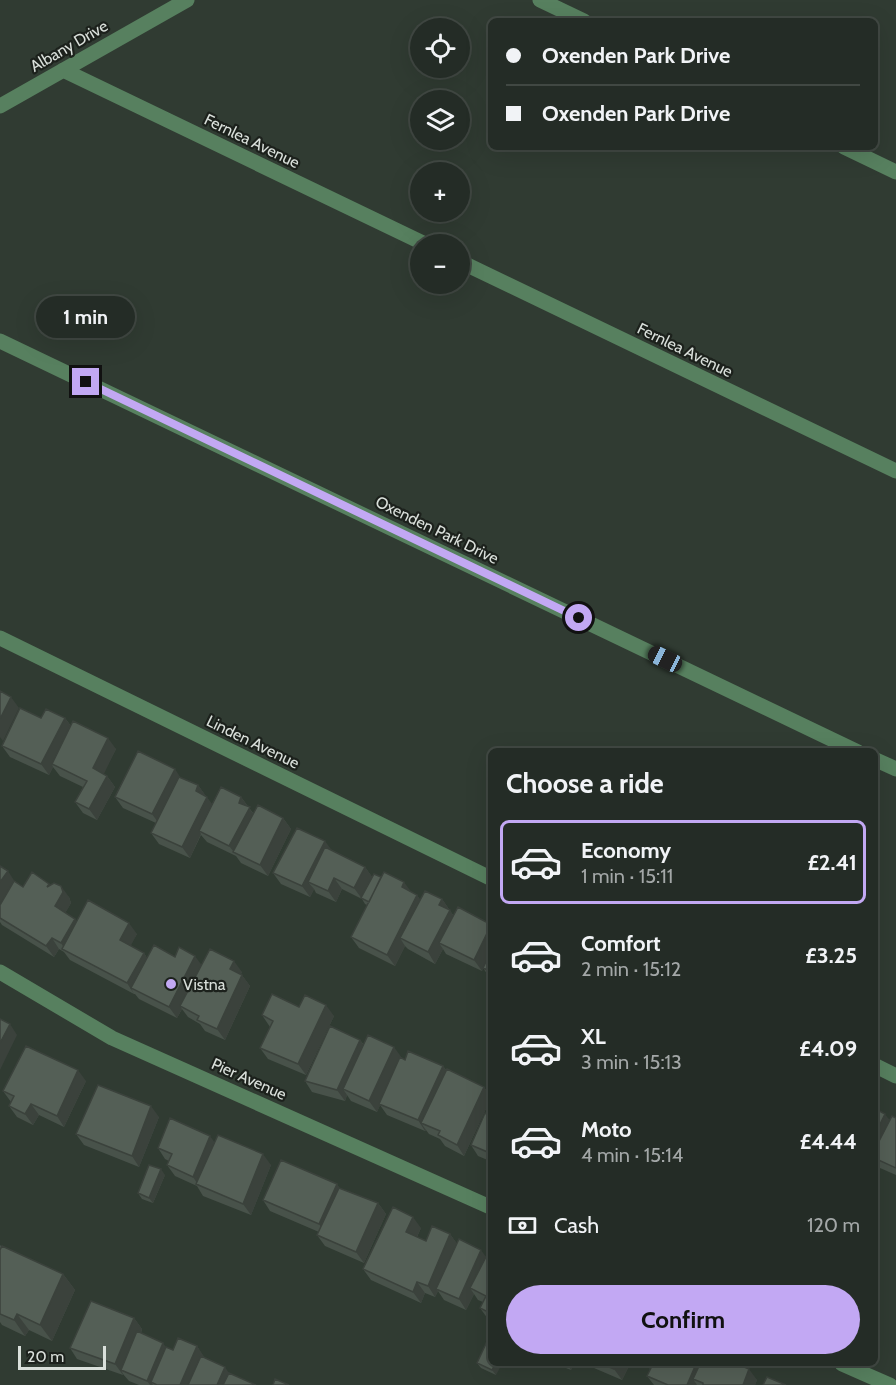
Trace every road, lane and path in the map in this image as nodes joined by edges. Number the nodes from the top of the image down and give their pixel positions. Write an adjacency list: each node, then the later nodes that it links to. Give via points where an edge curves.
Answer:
1 (187, 0): 4 (street, Albany Drive)
2 (540, 0): 3 (street)
3 (578, 18)
4 (63, 70): 5 (street, Albany Drive); 8 (street, Fernlea Avenue)
5 (0, 106)
6 (850, 150): 7 (street)
7 (896, 172)
8 (410, 237)
9 (470, 266): 11 (street, Fernlea Avenue)
10 (0, 341): 13 (street, Oxenden Park Drive)
11 (896, 471)
12 (0, 638): 16 (street, Linden Avenue)
13 (850, 748)
14 (878, 761): 15 (street)
15 (896, 770)
16 (488, 877)
17 (0, 972): 20 (street, Pier Avenue, via 112,1038)
18 (878, 1067): 19 (street)
19 (896, 1076)
20 (488, 1206)
21 (847, 1366): 22 (street)
22 (890, 1385)

